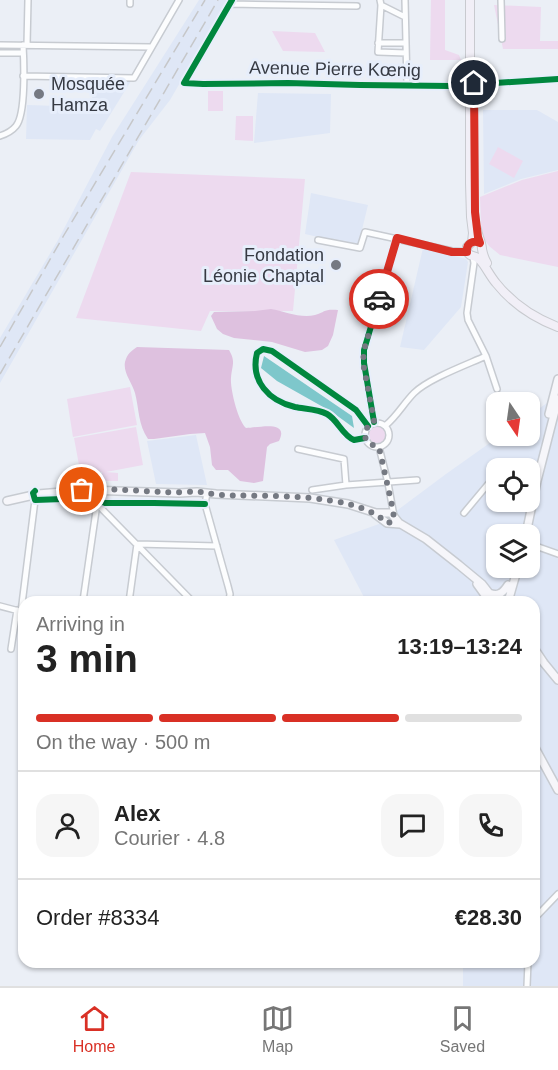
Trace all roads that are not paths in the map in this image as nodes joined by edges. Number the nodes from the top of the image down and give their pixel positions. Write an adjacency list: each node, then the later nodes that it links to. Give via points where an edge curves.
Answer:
1 (28, 0): 15 (street)
2 (179, 0): 16 (street)
3 (405, 0): 10 (street)
4 (472, 0): 22 (main road)
5 (501, 0): 11 (street)
6 (231, 2): 7 (street); 23 (street, Avenue Pierre Kœnig, via 183,83)
7 (284, 3): 9 (street)
8 (381, 3): 10 (street); 12 (street)
9 (357, 6)
10 (405, 17): 13 (street)
11 (502, 39)
12 (378, 43): 13 (street); 19 (street, via 378,52)
13 (406, 43): 19 (street)
14 (0, 45): 15 (street)
15 (25, 45): 16 (street); 18 (street)
16 (151, 47): 20 (street, via 134,78)
17 (0, 53): 18 (street)
18 (23, 53): 20 (street)
19 (406, 53): 23 (street)
20 (23, 76): 24 (street, via 20,119)
21 (558, 79): 22 (street, Avenue Pierre Kœnig)
22 (472, 84): 23 (street, Avenue Pierre Kœnig); 27 (main road); 27 (main road, via 471,204)
23 (407, 85)
24 (0, 136)
25 (397, 238): 26 (street, via 365,232 360,248); 27 (street, via 452,252); 34 (street, via 364,350)
26 (318, 240)
27 (476, 252): 28 (main road, via 512,295); 29 (main road, via 497,284 517,303); 30 (street, via 467,313)
28 (558, 321)
29 (558, 327)
30 (486, 356): 32 (street); 35 (street, via 425,384)
31 (558, 379): 39 (main road)
32 (497, 389)
33 (558, 399): 40 (main road)
34 (371, 424): 35 (street); 36 (street); 36 (street, via 272,351 263,349 257,353 257,377 276,401 330,415 348,438)
35 (386, 425): 37 (street, via 390,436)
36 (365, 438): 37 (street)
37 (379, 447): 42 (street)
38 (298, 449): 43 (street, via 344,459)
39 (538, 458)
40 (540, 458)
41 (417, 480): 42 (street)
42 (388, 483): 43 (street); 52 (street)
43 (346, 485): 45 (street)
44 (486, 487): 51 (street)
45 (312, 490)
46 (207, 493): 47 (main road, via 78,490); 50 (street); 52 (main road, via 316,499)
47 (34, 495): 48 (main road, via 19,494); 49 (street, via 91,498); 62 (street)
48 (3, 502)
49 (98, 503): 50 (street); 53 (street); 63 (street)
50 (205, 504): 54 (street)
51 (464, 513)
52 (389, 515): 57 (main road)
53 (136, 544): 54 (street); 64 (street); 65 (street)
54 (217, 546): 66 (street)
55 (540, 548): 56 (street)
56 (558, 554)
57 (470, 574): 61 (main road); 67 (main road)
58 (510, 578): 60 (main road)
59 (514, 578): 70 (main road)
60 (508, 585): 61 (main road, via 500,594); 69 (main road)
61 (489, 593): 68 (main road)
62 (23, 596)
63 (85, 596)
64 (130, 596)
65 (187, 596)
66 (230, 596)
67 (486, 596)
68 (491, 596)
69 (507, 596)
70 (508, 596)
71 (0, 606): 72 (street)
72 (18, 611)
73 (18, 622): 74 (street)
74 (10, 649)
75 (540, 657): 77 (main road)
76 (540, 659): 77 (main road)
77 (544, 663): 78 (main road)
78 (558, 680)
79 (540, 757): 80 (main road)
80 (558, 790)
81 (558, 894): 82 (street)
82 (540, 914)
83 (528, 968): 84 (street)
84 (527, 986)

